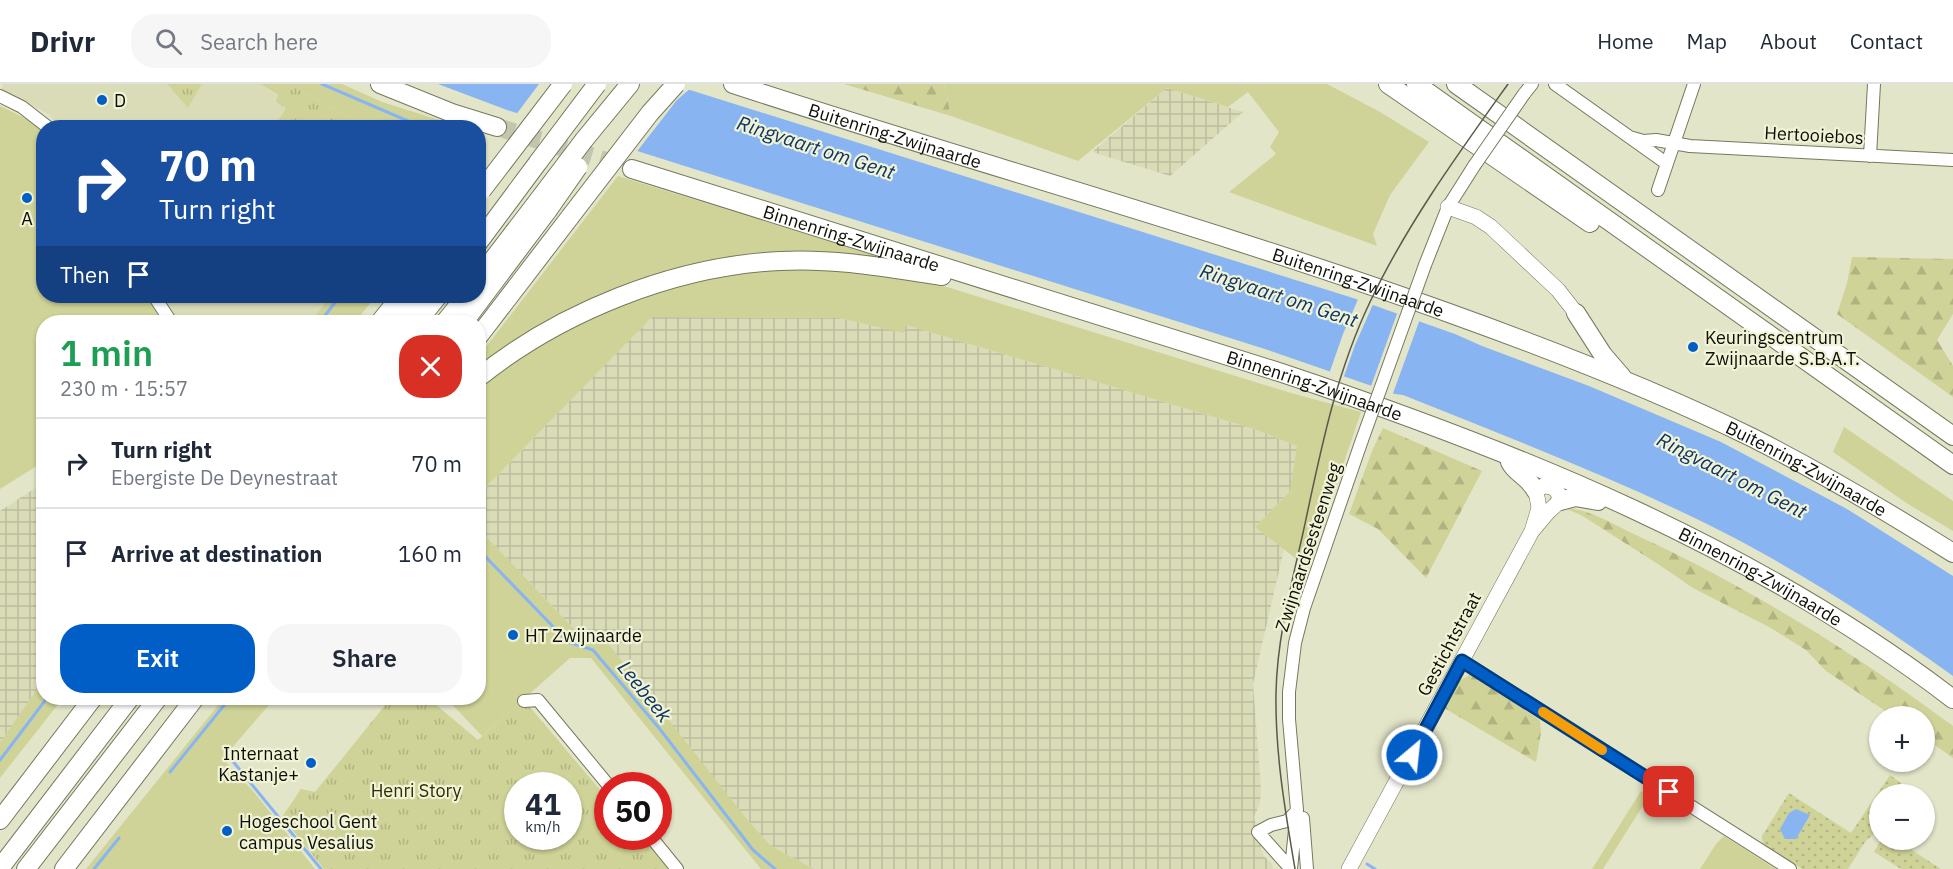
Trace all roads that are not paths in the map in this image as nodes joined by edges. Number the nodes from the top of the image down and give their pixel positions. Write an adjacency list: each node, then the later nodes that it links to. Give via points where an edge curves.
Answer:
1 (380, 84): 19 (highway)
2 (562, 84): 29 (highway, bridge)
3 (597, 84): 31 (highway, bridge)
4 (631, 84): 33 (highway, bridge)
5 (676, 84): 48 (highway, bridge)
6 (733, 84): 50 (highway, Buitenring-Zwijnaarde, via 1353,278)
7 (1371, 84): 25 (highway)
8 (1388, 84): 25 (highway)
9 (1416, 84): 51 (highway)
10 (1456, 84): 17 (highway)
11 (1467, 84): 17 (highway)
12 (1555, 84): 22 (street)
13 (1694, 84): 23 (street)
14 (1874, 84): 24 (street)
15 (1528, 89): 32 (street, Zwijnaardsesteenweg, bridge)
16 (0, 96): 18 (street)
17 (1496, 113): 52 (highway)
18 (39, 120)
19 (476, 120)
20 (486, 123): 21 (highway)
21 (497, 127)
22 (1633, 138): 23 (street, Hertooiebos); 27 (street)
23 (1673, 142): 24 (street, Hertooiebos); 27 (street)
24 (1870, 156): 26 (street, Hertooiebos)
25 (1499, 159): 51 (highway, via 1811,377)
26 (1953, 160)
27 (1666, 163): 30 (street)
28 (632, 169): 37 (highway, Binnenring-Zwijnaarde)
29 (486, 184)
30 (1658, 190)
31 (507, 198): 34 (highway); 35 (highway)
32 (1448, 207): 43 (main road, via 1491,227 1558,290); 68 (street, Zwijnaardsesteenweg, bridge, via 1362,440 1295,643 1289,719)
33 (541, 208): 36 (highway); 38 (highway)
34 (486, 217)
35 (486, 231)
36 (486, 270)
37 (1000, 285): 49 (highway, via 868,264 779,261 742,265 668,280 626,294 535,338); 53 (highway, Binnenring-Zwijnaarde, via 1361,400)
38 (486, 289)
39 (395, 303): 44 (highway)
40 (414, 303): 45 (highway)
41 (432, 303): 46 (highway)
42 (460, 303): 47 (highway)
43 (1576, 313): 50 (highway, via 1603,356)
44 (386, 315)
45 (404, 315)
46 (423, 315)
47 (451, 315)
48 (486, 327)
49 (486, 372)
50 (1625, 381): 59 (highway, Buitenring-Zwijnaarde, via 1812,469)
51 (1892, 422): 54 (highway)
52 (1953, 436)
53 (1506, 456): 55 (highway, via 1513,469 1524,475); 56 (highway, Binnenring-Zwijnaarde)
54 (1953, 465)
55 (1536, 491): 57 (main road, via 1543,486 1552,487); 58 (main road, Gestichtstraat, via 1539,508)
56 (1612, 500): 57 (highway, via 1575,496); 61 (highway, Binnenring-Zwijnaarde, via 1788,588)
57 (1560, 501): 58 (main road, Gestichtstraat)
58 (1532, 531): 60 (main road, Gestichtstraat)
59 (1953, 553)
60 (1462, 661): 77 (main road, Gestichtstraat); 78 (street)
61 (1953, 699)
62 (524, 701): 67 (street, via 540,696)
63 (88, 705): 69 (highway)
64 (125, 705): 71 (highway)
65 (153, 705): 72 (highway)
66 (190, 705): 73 (highway)
67 (598, 772)
68 (1297, 810): 75 (street, Zwijnaardsesteenweg); 75 (street, via 1287,821 1258,832); 76 (street, Zwijnaardsesteenweg, via 1302,815)
69 (0, 820)
70 (662, 850): 74 (street)
71 (0, 868)
72 (26, 869)
73 (64, 869)
74 (677, 869)
75 (1291, 869)
76 (1307, 869)
77 (1349, 869)
78 (1790, 869)

